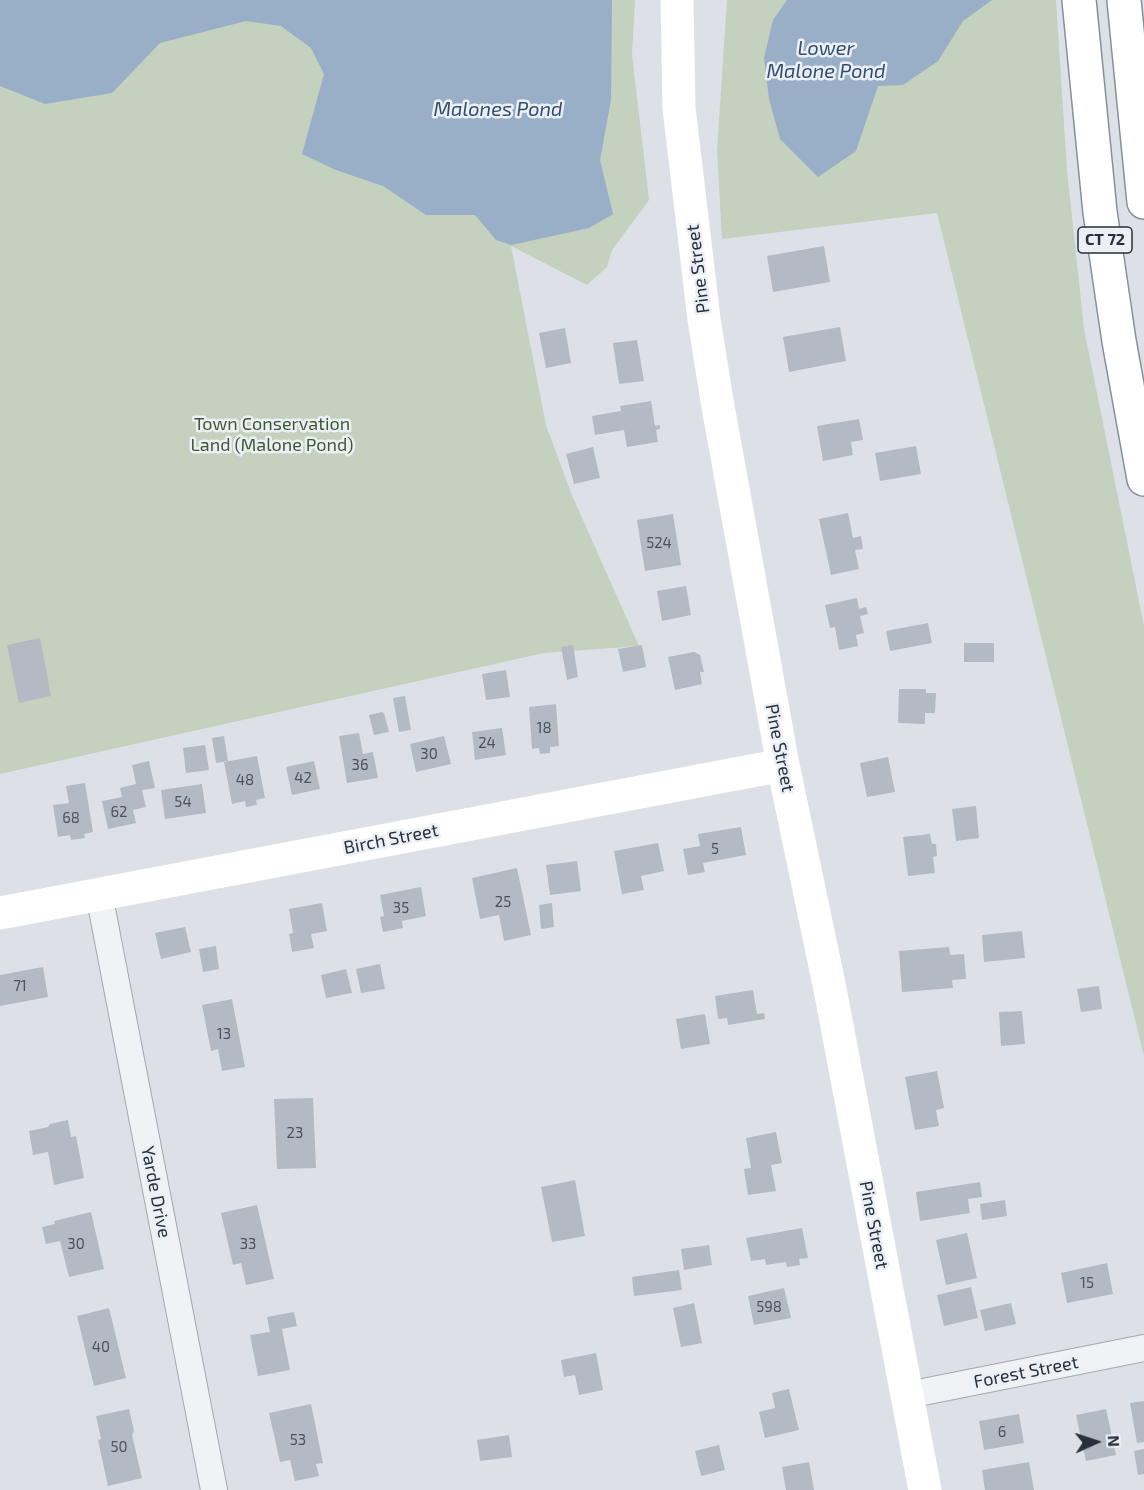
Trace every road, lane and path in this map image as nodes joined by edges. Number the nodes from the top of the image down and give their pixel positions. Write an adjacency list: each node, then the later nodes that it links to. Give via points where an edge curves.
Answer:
1 (677, 0): 6 (main road, Pine Street, via 679,108 704,319)
2 (1079, 0): 5 (main road, CT 72, via 1101,212)
3 (1124, 0): 4 (main road)
4 (1144, 202)
5 (1144, 479)
6 (783, 765): 7 (main road, Birch Street); 10 (main road, Pine Street)
7 (99, 894): 8 (main road, Birch Street); 11 (street, Yarde Drive)
8 (0, 913)
9 (1144, 1348): 10 (street, Forest Street)
10 (908, 1395): 12 (main road, Pine Street)
11 (214, 1490)
12 (925, 1490)

